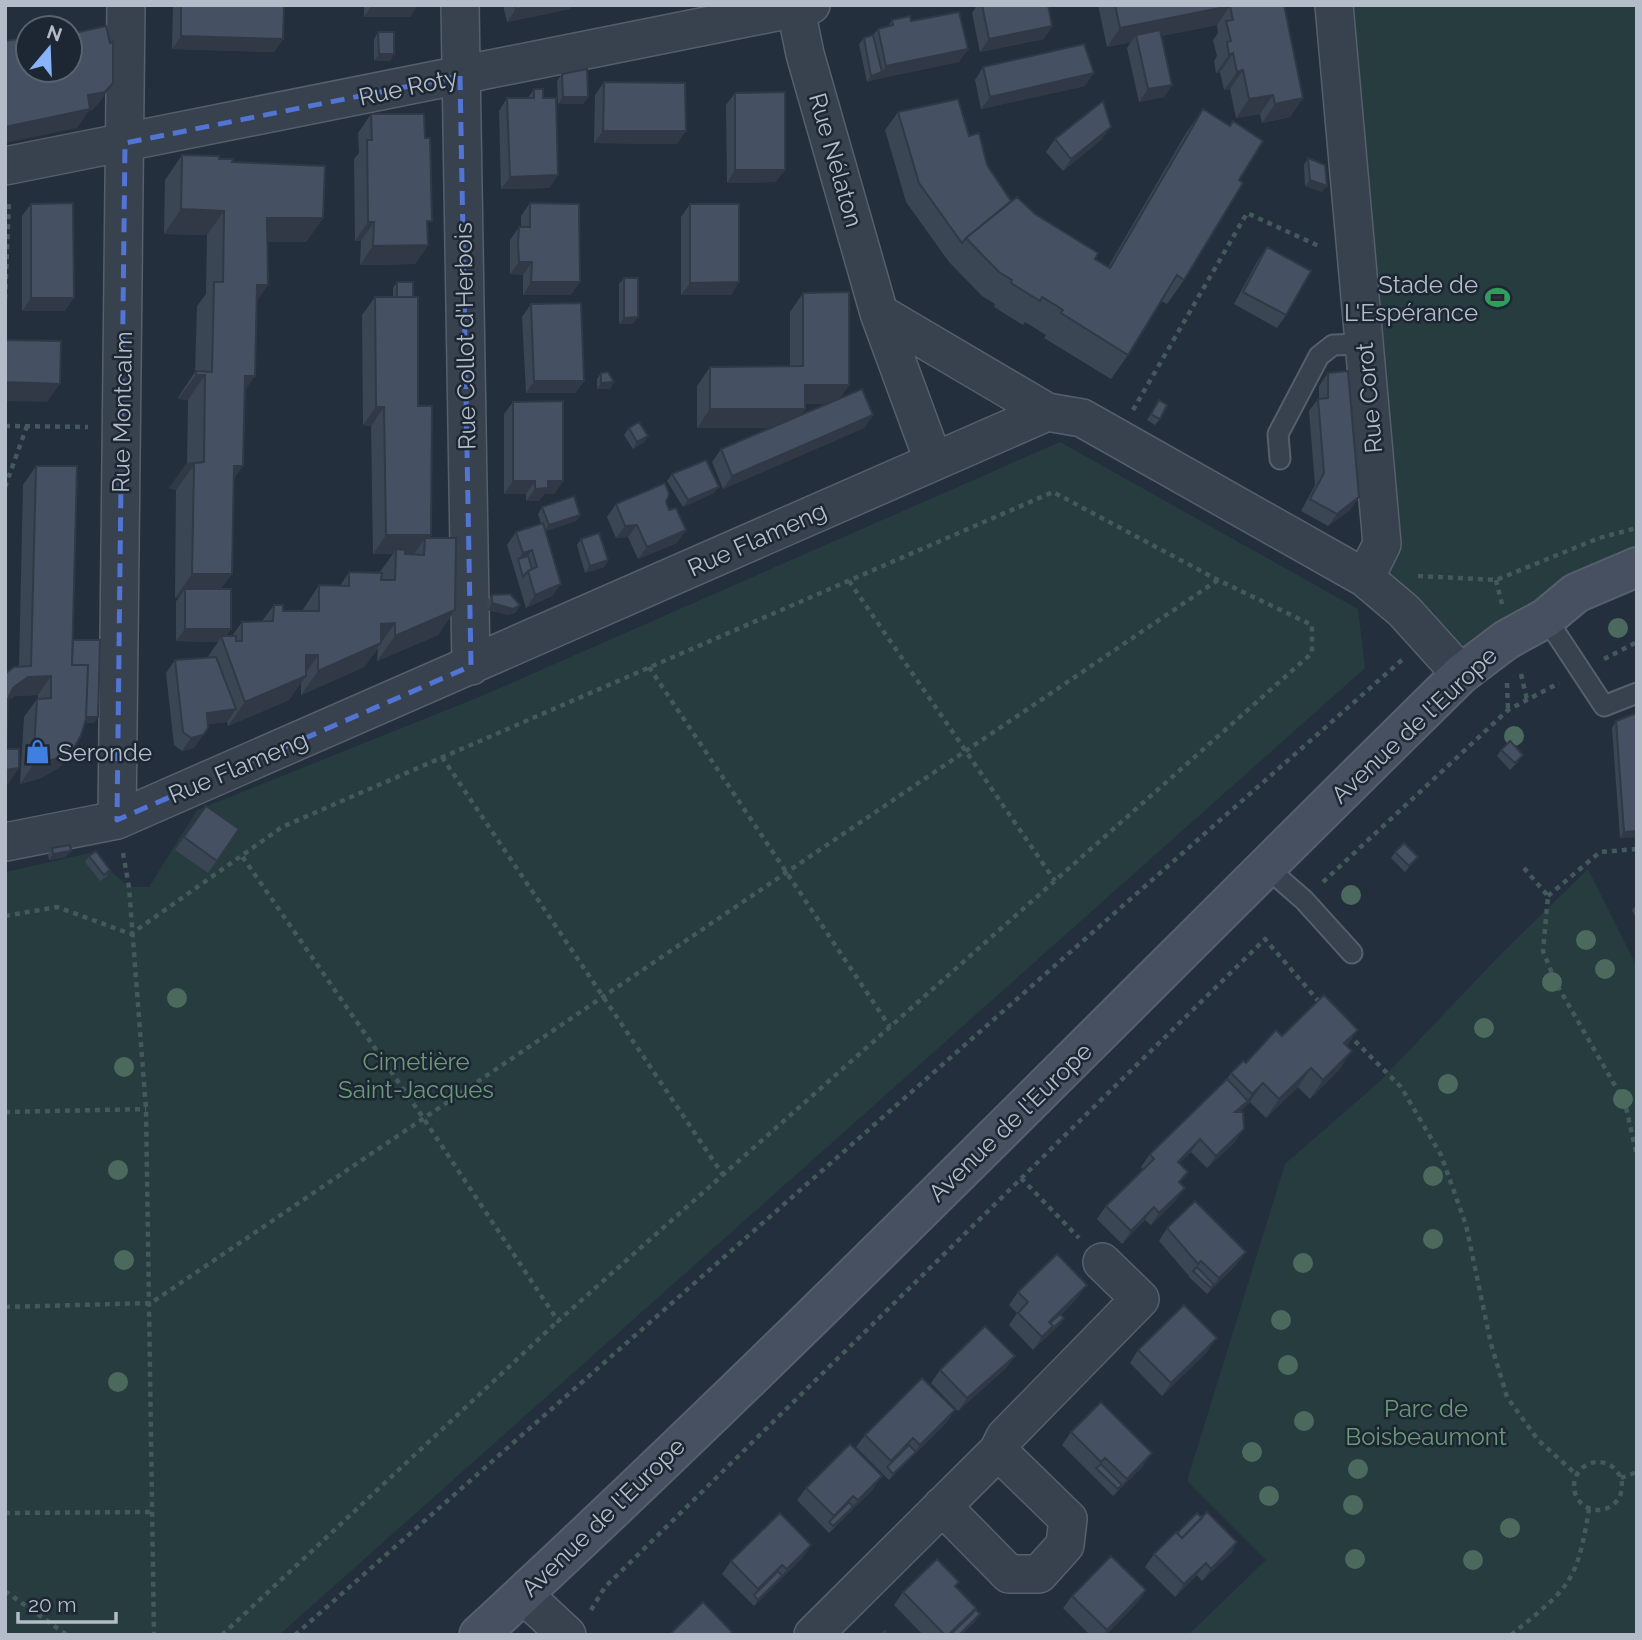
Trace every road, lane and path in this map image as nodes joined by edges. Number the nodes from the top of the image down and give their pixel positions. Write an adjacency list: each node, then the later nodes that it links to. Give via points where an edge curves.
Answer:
1 (126, 5): 6 (street, Rue Montcalm)
2 (460, 5): 5 (street, Rue Collot d'Herbois)
3 (1335, 5): 8 (street, Rue Corot)
4 (800, 6): 5 (street, Rue Roty); 10 (street, Rue Nélaton)
5 (460, 76): 6 (street, Rue Roty); 28 (street, Rue Collot d'Herbois)
6 (125, 143): 7 (street, Rue Roty); 15 (street, Rue Montcalm)
7 (8, 165): 9 (path)
8 (1356, 252): 11 (street, Rue Corot); 16 (path, via 1333,253 1247,213)
9 (5, 299)
10 (879, 313): 12 (street); 18 (street, Rue Nélaton)
11 (1364, 344): 17 (lane, via 1333,345 1319,356 1278,435); 22 (street, Rue Corot, via 1382,544)
12 (1047, 412): 16 (street, via 1082,418); 18 (street, Rue Flameng)
13 (5, 426): 14 (path)
14 (27, 426): 15 (path); 19 (path)
15 (122, 427): 35 (street, Rue Montcalm)
16 (1117, 438): 22 (street)
17 (1280, 459)
18 (933, 460): 28 (street, Rue Flameng)
19 (5, 487)
20 (1637, 528): 22 (path, via 1599,538 1496,580)
21 (1637, 567): 26 (main road, Avenue de l'Europe, via 1576,593)
22 (1365, 578): 27 (street)
23 (1218, 580): 24 (path, via 1053,492); 33 (path); 42 (path, via 1312,625 1312,653)
24 (849, 581): 29 (path); 33 (path)
25 (1637, 590): 26 (main road, Avenue de l'Europe, via 1594,609)
26 (1546, 618): 30 (main road, Avenue de l'Europe, via 1506,640); 31 (lane, via 1604,706)
27 (1427, 638): 30 (street); 76 (path)
28 (471, 666): 35 (street, Rue Flameng)
29 (649, 667): 34 (path); 41 (path)
30 (1461, 674): 39 (main road, Avenue de l'Europe)
31 (1637, 693)
32 (1507, 710): 44 (path)
33 (966, 751): 41 (path); 42 (path)
34 (442, 757): 38 (path, via 282,827); 48 (path)
35 (117, 820): 36 (street, Rue Flameng); 46 (path, via 129,887)
36 (5, 842)
37 (1637, 849): 43 (path, via 1600,852)
38 (242, 856): 46 (path); 54 (path)
39 (1266, 867): 44 (lane); 71 (main road, Avenue de l'Europe)
40 (1524, 868): 43 (path)
41 (787, 872): 48 (path); 50 (path)
42 (1055, 881): 50 (path)
43 (1548, 896): 55 (path, via 1543,951 1569,1006 1626,1103)
44 (1304, 900): 47 (lane)
45 (5, 916): 46 (path, via 57,907)
46 (131, 934): 52 (path)
47 (1352, 953)
48 (604, 997): 54 (path); 56 (path)
49 (1326, 1009): 57 (path, via 1265,939)
50 (890, 1027): 56 (path)
51 (1343, 1029): 64 (path, via 1401,1087 1441,1155 1466,1225 1507,1397 1538,1440)
52 (146, 1109): 53 (path); 59 (path)
53 (5, 1112)
54 (424, 1119): 59 (path); 61 (path)
55 (1637, 1156)
56 (723, 1175): 61 (path)
57 (1021, 1178): 58 (path); 72 (path, via 605,1587)
58 (1102, 1262): 62 (street, via 1140,1299 1005,1437)
59 (151, 1303): 60 (path); 68 (path)
60 (5, 1307)
61 (558, 1321): 75 (path)
62 (998, 1451): 66 (street); 66 (street, via 1069,1519 1065,1545 1038,1574 1009,1574)
63 (1637, 1472): 65 (path)
64 (1577, 1475): 65 (path, via 1588,1464 1604,1462); 67 (path, via 1574,1491)
65 (1621, 1478): 67 (path, via 1622,1494 1612,1507)
66 (942, 1506): 78 (street)
67 (1589, 1509): 79 (path, via 1579,1563 1564,1591)
68 (150, 1512): 69 (path); 74 (path)
69 (5, 1513)
70 (5, 1591): 73 (path)
71 (523, 1594): 72 (street); 77 (main road, Avenue de l'Europe)
72 (579, 1623)
73 (66, 1635)
74 (154, 1635)
75 (222, 1635)
76 (295, 1635)
77 (479, 1635)
78 (813, 1635)
79 (1511, 1635)

